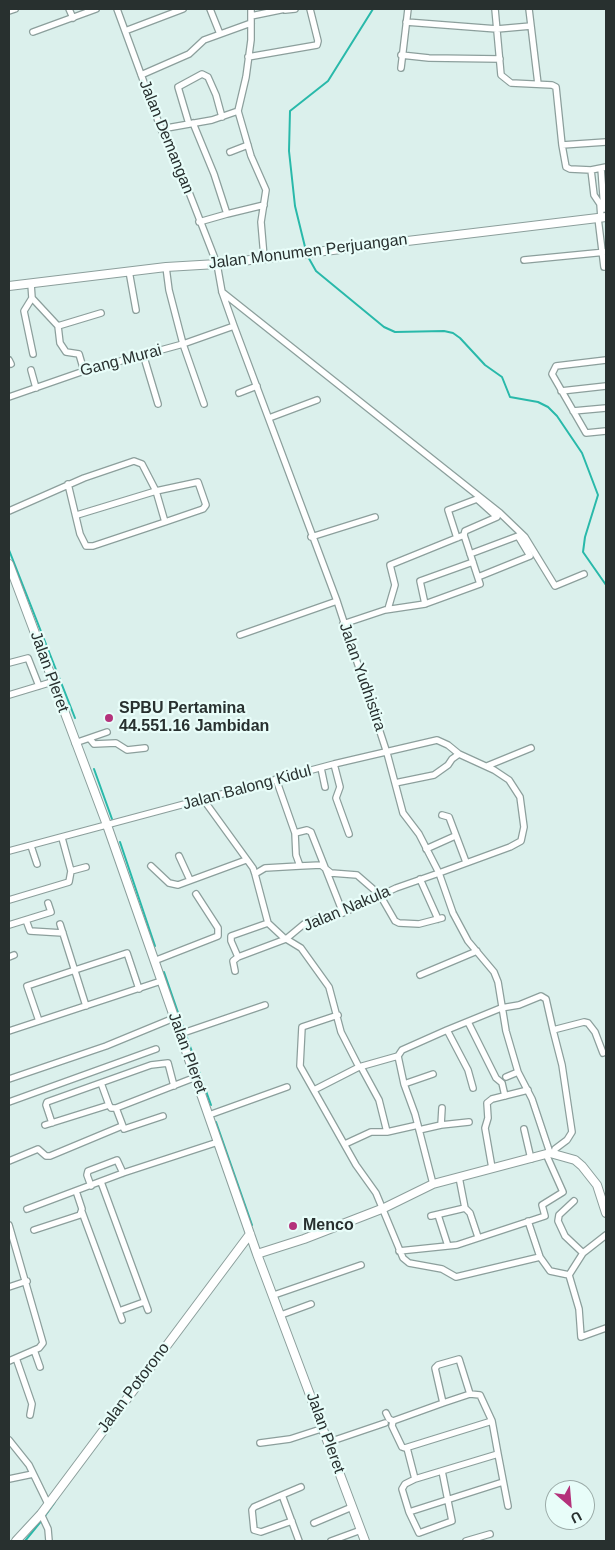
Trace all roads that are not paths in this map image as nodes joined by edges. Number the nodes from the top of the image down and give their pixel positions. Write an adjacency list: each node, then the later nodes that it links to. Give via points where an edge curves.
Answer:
1 (15, 9): 14 (street)
2 (69, 9): 15 (street)
3 (96, 9): 15 (street)
4 (117, 9): 20 (street, Jalan Demangan)
5 (183, 9): 20 (street)
6 (210, 9): 22 (street)
7 (251, 9): 16 (street)
8 (296, 9): 13 (street)
9 (310, 9): 24 (street, via 317,45)
10 (408, 9): 17 (street)
11 (495, 9): 19 (street)
12 (529, 9): 18 (street)
13 (285, 10): 16 (street)
14 (9, 11)
15 (73, 18): 21 (street)
16 (251, 20): 22 (street); 24 (street)
17 (406, 22): 19 (street); 23 (street)
18 (531, 26): 19 (street); 28 (street)
19 (497, 29): 25 (street)
20 (125, 31): 27 (street, Jalan Demangan)
21 (33, 32)
22 (220, 34): 27 (street, via 202,41 190,54)
23 (402, 55): 25 (street); 26 (street)
24 (248, 56): 29 (street)
25 (500, 60): 28 (street, via 501,75 505,80)
26 (401, 68)
27 (141, 75): 32 (street, Jalan Demangan)
28 (538, 84): 35 (street, via 552,85 558,92)
29 (238, 112): 30 (street); 34 (street)
30 (222, 117): 31 (street); 31 (street, via 208,77 202,74 178,86)
31 (191, 124): 32 (street); 40 (street, via 214,174)
32 (161, 129): 42 (street, Jalan Demangan)
33 (606, 142): 35 (street)
34 (248, 145): 36 (street); 39 (street, via 266,190)
35 (562, 145): 38 (street, via 566,167)
36 (230, 152)
37 (604, 168): 38 (street); 41 (street)
38 (591, 170): 41 (street, via 594,195 600,204)
39 (264, 204): 40 (street); 44 (street, via 261,222)
40 (227, 214): 42 (street)
41 (602, 218): 43 (street); 44 (street, Jalan Monumen Perjuangan)
42 (199, 222): 46 (street, Jalan Demangan)
43 (604, 252): 45 (street); 48 (street)
44 (264, 257): 46 (street, Jalan Monumen Perjuangan)
45 (524, 260)
46 (217, 264): 47 (street, Jalan Monumen Perjuangan); 52 (street, Jalan Demangan)
47 (166, 267): 49 (street, Jalan Monumen Perjuangan); 58 (street)
48 (604, 267)
49 (129, 271): 50 (street, Jalan Monumen Perjuangan); 54 (street)
50 (31, 284): 51 (street, Jalan Monumen Perjuangan); 53 (street)
51 (9, 286)
52 (220, 290): 57 (street, Jalan Demangan); 89 (street, via 500,513 524,537 555,586)
53 (32, 298): 56 (street); 59 (street, via 24,312)
54 (136, 310)
55 (101, 313): 56 (street)
56 (58, 326): 63 (street, via 62,347 66,352 79,354)
57 (234, 326): 58 (street, Gang Murai); 64 (street, Jalan Demangan)
58 (184, 344): 60 (street, Gang Murai); 72 (street)
59 (33, 354)
60 (143, 354): 63 (street, Gang Murai); 71 (street)
61 (606, 360): 67 (street, via 556,366 552,374)
62 (31, 370): 66 (street)
63 (84, 371): 66 (street, Gang Murai)
64 (257, 386): 68 (street); 75 (street, Jalan Demangan)
65 (606, 386): 67 (street)
66 (36, 388): 69 (street, Gang Murai)
67 (561, 391): 74 (street)
68 (239, 393)
69 (9, 397)
70 (317, 400): 75 (street)
71 (158, 404)
72 (204, 404)
73 (606, 408): 74 (street)
74 (573, 411): 76 (street, via 586,433)
75 (269, 418): 84 (street, Jalan Yudhistira)
76 (606, 431)
77 (68, 484): 78 (street, via 134,461 142,464); 79 (street); 80 (street)
78 (156, 492): 80 (street); 82 (street); 82 (street, via 196,481 200,484 206,503 203,509)
79 (9, 511)
80 (77, 515): 82 (street, via 83,542 89,547)
81 (375, 517): 84 (street)
82 (166, 522)
83 (464, 535): 85 (street); 85 (street, via 465,531 496,517 478,499 448,510); 86 (street)
84 (311, 536): 91 (street, Jalan Yudhistira)
85 (458, 538): 93 (street, via 390,565 395,585)
86 (470, 554): 87 (street); 90 (street, via 518,536 530,556)
87 (473, 562): 90 (street); 92 (street, via 420,581)
88 (9, 564): 97 (street, Jalan Pleret)
89 (584, 574)
90 (478, 577): 92 (street, via 480,584)
91 (337, 601): 94 (street, Jalan Yudhistira); 95 (street)
92 (425, 604): 93 (street)
93 (388, 609): 94 (street)
94 (344, 624): 105 (street, Jalan Yudhistira)
95 (240, 635)
96 (9, 662): 98 (street, via 28,658)
97 (52, 682): 98 (street); 102 (street, Jalan Pleret)
98 (39, 686): 99 (street)
99 (9, 696)
100 (107, 732): 101 (street)
101 (90, 739): 102 (street); 103 (street, via 94,744 116,743 127,750)
102 (75, 743): 115 (street, Jalan Pleret)
103 (145, 748)
104 (531, 748): 108 (street)
105 (387, 753): 106 (street, Jalan Balong Kidul, via 437,740 448,744); 107 (street, Jalan Balong Kidul); 111 (street, Jalan Yudhistira)
106 (459, 754): 108 (street, Jalan Balong Kidul); 111 (street, via 434,775)
107 (334, 764): 109 (street, Jalan Balong Kidul); 117 (street, via 340,787 336,798)
108 (487, 766): 125 (street, Jalan Nakula, via 509,780 516,789 522,805 523,835 516,844)
109 (321, 768): 110 (street, Jalan Balong Kidul); 112 (street)
110 (276, 779): 113 (street, Jalan Balong Kidul); 116 (street)
111 (395, 783): 121 (street, Jalan Yudhistira, via 403,813)
112 (325, 787)
113 (203, 799): 115 (street, Jalan Balong Kidul); 124 (street)
114 (442, 815): 118 (street, via 449,817)
115 (107, 825): 119 (street); 149 (street, Jalan Pleret)
116 (295, 833): 128 (street); 130 (street, via 311,832)
117 (349, 834)
118 (455, 836): 121 (street); 125 (street)
119 (62, 838): 120 (street); 131 (street)
120 (31, 846): 122 (street); 126 (street)
121 (426, 849): 132 (street, Jalan Yudhistira)
122 (9, 851)
123 (179, 856): 135 (street)
124 (246, 860): 133 (street); 135 (street)
125 (466, 862): 132 (street, Jalan Nakula)
126 (37, 864)
127 (151, 866): 135 (street, via 174,885)
128 (300, 866): 130 (street); 133 (street, via 265,868)
129 (86, 867): 131 (street)
130 (325, 867): 137 (street, via 331,873 357,875); 140 (street)
131 (71, 871): 138 (street, via 69,882)
132 (439, 873): 134 (street, Jalan Nakula); 147 (street, Jalan Yudhistira, via 453,913)
133 (255, 874): 142 (street)
134 (420, 879): 137 (street, Jalan Nakula); 137 (street, via 440,918 419,924 399,923)
135 (190, 880)
136 (196, 894): 149 (street, via 218,928 218,936)
137 (380, 895): 140 (street, Jalan Nakula)
138 (9, 900)
139 (48, 903): 141 (street, via 51,912)
140 (343, 914): 146 (street, Jalan Nakula, via 304,924)
141 (26, 920): 144 (street); 145 (street, via 30,931)
142 (268, 923): 146 (street); 148 (street, via 231,936)
143 (60, 924): 145 (street)
144 (9, 925)
145 (63, 933): 150 (street)
146 (286, 939): 148 (street, Jalan Nakula); 158 (street, via 301,948 319,972 329,987)
147 (477, 951): 152 (street); 157 (street, Jalan Yudhistira, via 494,972)
148 (238, 957): 151 (street, via 233,961)
149 (154, 961): 153 (street, Jalan Pleret)
150 (75, 970): 154 (street, via 128,954); 156 (street); 160 (street, via 27,986)
151 (235, 971)
152 (420, 975)
153 (161, 981): 154 (street); 159 (street, Jalan Pleret)
154 (139, 988): 156 (street)
155 (265, 1005): 165 (street)
156 (86, 1006): 160 (street)
157 (501, 1008): 161 (street); 163 (street, via 543,996); 170 (street, Jalan Yudhistira)
158 (338, 1015): 169 (street, via 341,1032); 180 (street, via 302,1027 300,1066)
159 (174, 1018): 165 (street, Jalan Pleret); 174 (street, via 106,1046)
160 (39, 1021): 164 (street)
161 (468, 1022): 162 (street); 182 (street, via 496,1078 502,1083)
162 (448, 1030): 168 (street, via 402,1050); 179 (street, via 468,1070)
163 (554, 1030): 167 (street, via 588,1023); 199 (street, via 572,1132)
164 (9, 1032)
165 (180, 1034): 172 (street, Jalan Pleret)
166 (156, 1050): 183 (street)
167 (603, 1053)
168 (398, 1056): 169 (street); 176 (street)
169 (360, 1067): 180 (street); 196 (street, via 380,1100)
170 (518, 1072): 173 (street); 181 (street, Jalan Yudhistira)
171 (433, 1074): 176 (street)
172 (196, 1077): 177 (street); 187 (street, Jalan Pleret)
173 (506, 1077)
174 (9, 1079)
175 (101, 1083): 177 (street, via 165,1062); 184 (street); 190 (street, via 47,1102)
176 (404, 1084): 194 (street)
177 (174, 1086): 185 (street)
178 (287, 1087): 187 (street)
179 (473, 1088)
180 (314, 1090): 198 (street)
181 (528, 1090): 182 (street); 199 (street, Jalan Yudhistira)
182 (505, 1096): 202 (street, via 492,1099 486,1105 488,1118 485,1128)
183 (9, 1102)
184 (109, 1104): 185 (street); 190 (street)
185 (116, 1108): 193 (street)
186 (442, 1108): 192 (street)
187 (209, 1115): 197 (street, Jalan Pleret)
188 (163, 1116): 193 (street, via 125,1129)
189 (469, 1122): 192 (street)
190 (52, 1123): 191 (street)
191 (45, 1125)
192 (440, 1125): 194 (street)
193 (122, 1126): 201 (street, via 50,1156 38,1149)
194 (419, 1128): 196 (street); 206 (street)
195 (524, 1129): 200 (street)
196 (387, 1132): 198 (street, via 371,1132)
197 (218, 1142): 203 (street); 220 (street, Jalan Pleret)
198 (345, 1144): 210 (street)
199 (552, 1154): 200 (street); 215 (street, via 575,1160 590,1175); 217 (street, Jalan Yudhistira, via 563,1192 543,1204 545,1216)
200 (531, 1159): 202 (street)
201 (9, 1161)
202 (492, 1168): 204 (street)
203 (123, 1173): 205 (street); 207 (street, via 115,1160 87,1172)
204 (459, 1177): 206 (street); 211 (street)
205 (101, 1182): 207 (street); 234 (street)
206 (434, 1184): 210 (street)
207 (90, 1186): 208 (street)
208 (76, 1191): 212 (street); 213 (street)
209 (574, 1201): 226 (street, via 559,1215 558,1221 565,1236)
210 (384, 1208): 225 (street); 227 (street)
211 (465, 1208): 214 (street); 222 (street, via 470,1213)
212 (27, 1209)
213 (82, 1212): 219 (street); 237 (street)
214 (438, 1214): 216 (street); 224 (street)
215 (606, 1214)
216 (431, 1216)
217 (528, 1221): 222 (street); 228 (street)
218 (9, 1225): 223 (street)
219 (34, 1230)
220 (250, 1234): 227 (street, Jalan Pleret); 264 (street, Jalan Potorono)
221 (606, 1235): 226 (street)
222 (478, 1237): 224 (street)
223 (11, 1240): 231 (street)
224 (448, 1246): 225 (street)
225 (400, 1251): 228 (street, via 409,1263 442,1269 456,1277)
226 (583, 1253): 230 (street)
227 (257, 1254): 233 (street, Jalan Pleret)
228 (540, 1257): 230 (street, via 550,1271)
229 (360, 1265): 233 (street)
230 (569, 1275): 240 (street, via 582,1337)
231 (27, 1281): 232 (street); 241 (street, via 43,1343)
232 (9, 1287)
233 (274, 1295): 238 (street, Jalan Pleret)
234 (144, 1302): 236 (street); 237 (street)
235 (311, 1304): 238 (street)
236 (148, 1310)
237 (119, 1311): 239 (street)
238 (281, 1315): 250 (street, Jalan Pleret)
239 (122, 1320)
240 (606, 1328)
241 (34, 1350): 242 (street); 244 (street)
242 (16, 1358): 243 (street); 247 (street, via 32,1404)
243 (9, 1361)
244 (40, 1367)
245 (470, 1394): 246 (street); 246 (street, via 459,1359 438,1365 435,1370); 249 (street, via 480,1396)
246 (443, 1403): 248 (street)
247 (30, 1416)
248 (389, 1420): 252 (street); 254 (street, via 402,1447)
249 (492, 1421): 254 (street); 255 (street)
250 (324, 1428): 252 (street, Jalan Pleret); 253 (street, via 290,1439)
251 (9, 1440): 257 (street, via 22,1454)
252 (329, 1442): 266 (street, Jalan Pleret)
253 (260, 1443)
254 (407, 1448): 259 (street)
255 (498, 1454): 256 (street); 260 (street)
256 (442, 1471): 259 (street); 263 (street)
257 (33, 1474): 258 (street); 264 (street)
258 (9, 1479)
259 (415, 1479): 267 (street, via 402,1489)
260 (503, 1482): 263 (street); 265 (street)
261 (301, 1487): 262 (street)
262 (282, 1495): 269 (street); 269 (street, via 254,1507 254,1530 261,1532)
263 (447, 1500): 267 (street); 267 (street, via 452,1521 422,1533 416,1530)
264 (48, 1504): 268 (street, Jalan Potorono)
265 (508, 1506)
266 (352, 1507): 270 (street); 271 (street, Jalan Pleret)
267 (409, 1512)
268 (41, 1514): 273 (street, Jalan Potorono); 274 (street)
269 (292, 1520): 275 (street)
270 (314, 1523)
271 (361, 1530): 276 (street); 277 (street, Jalan Pleret)
272 (490, 1534): 278 (street)
273 (16, 1541)
274 (49, 1541)
275 (299, 1541)
276 (331, 1541)
277 (365, 1541)
278 (466, 1541)

